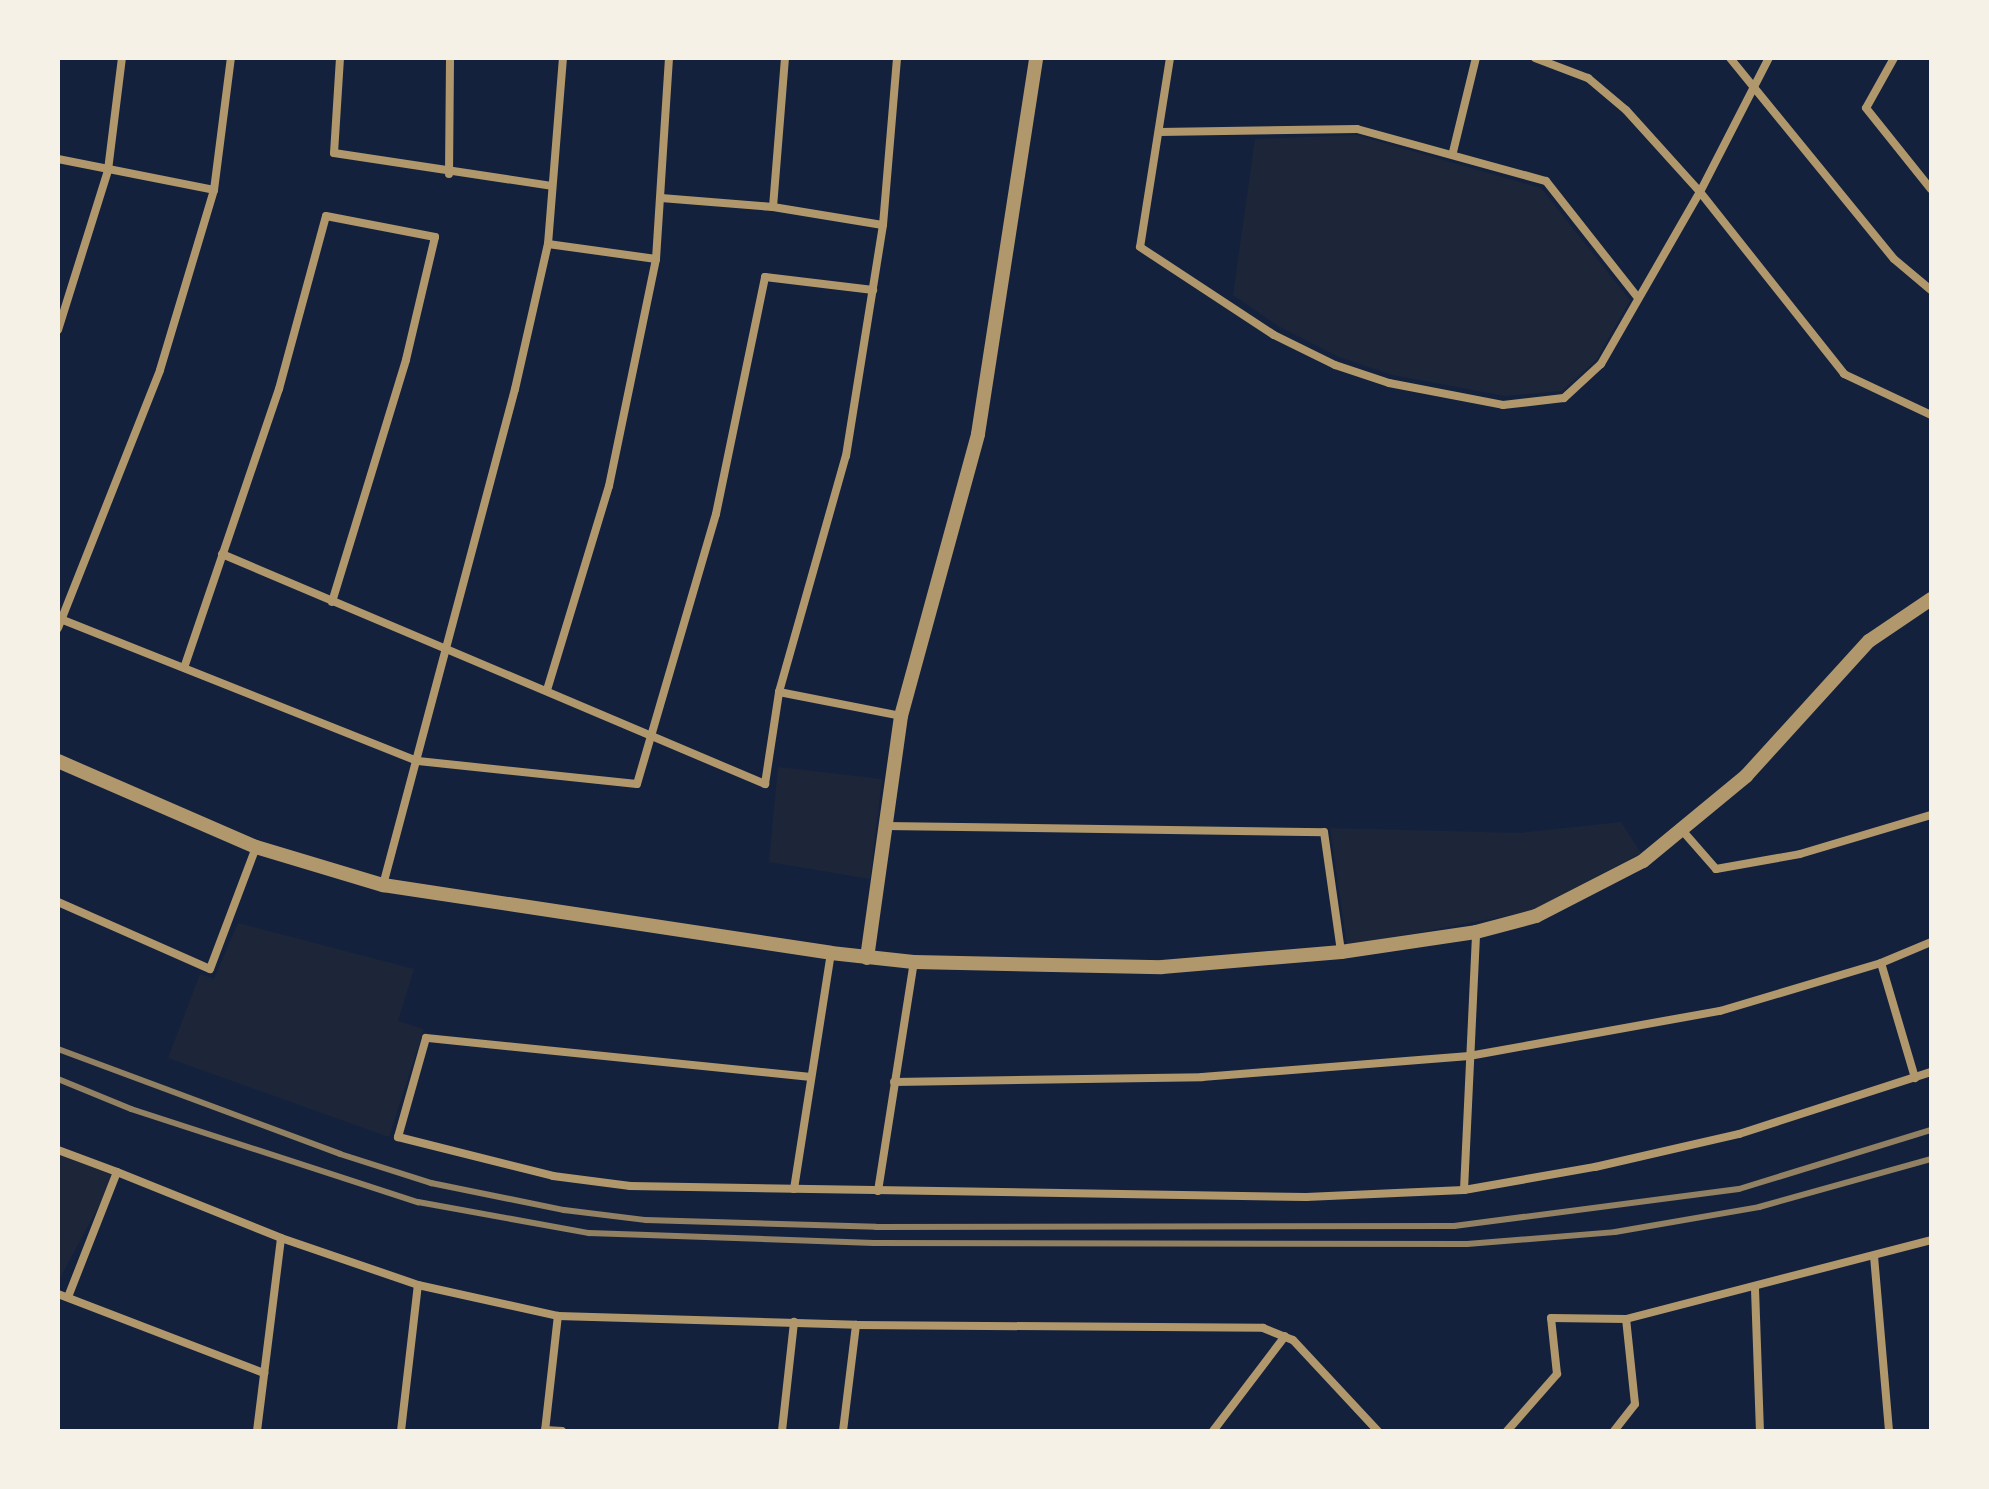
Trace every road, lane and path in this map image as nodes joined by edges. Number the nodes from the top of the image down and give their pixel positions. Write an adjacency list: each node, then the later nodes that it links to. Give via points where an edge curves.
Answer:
1 (122, 58): 20 (street)
2 (231, 58): 24 (street)
3 (340, 58): 21 (street, via 334,153)
4 (450, 58): 21 (street)
5 (563, 58): 22 (street)
6 (669, 58): 26 (street)
7 (785, 58): 27 (street)
8 (897, 58): 28 (street)
9 (1036, 58): 44 (street, via 978,434)
10 (1170, 58): 17 (street)
11 (1476, 58): 18 (street)
12 (1535, 58): 25 (street, via 1588,78 1626,110)
13 (1730, 58): 16 (street)
14 (1769, 58): 16 (street)
15 (1894, 58): 23 (street, via 1866,108)
16 (1757, 86): 25 (street); 32 (street, via 1894,259)
17 (1159, 132): 18 (street, via 1357,129); 33 (street, via 1140,247 1274,335 1335,365 1389,383 1503,405 1564,398 1601,364)
18 (1453, 152): 33 (street, via 1546,181)
19 (58, 159): 20 (street)
20 (108, 170): 24 (street); 34 (street)
21 (449, 174): 22 (street)
22 (552, 186): 29 (street)
23 (1931, 189)
24 (214, 190): 39 (street, via 160,370)
25 (1700, 192): 33 (street); 35 (street, via 1844,374)
26 (661, 198): 27 (street); 30 (street)
27 (773, 207): 28 (street)
28 (883, 225): 31 (street)
29 (548, 244): 30 (street); 40 (street)
30 (656, 259): 42 (street, via 609,486)
31 (873, 290): 43 (street, via 846,456); 45 (street, via 765,277 716,514)
32 (1931, 290)
33 (1638, 298)
34 (58, 330)
35 (1931, 415)
36 (222, 554): 38 (street); 38 (street, via 279,389 326,216 435,237 406,360); 41 (street)
37 (1931, 599): 50 (street, via 1869,641 1746,776)
38 (332, 602): 40 (street)
39 (59, 622): 41 (street)
40 (445, 650): 42 (street); 47 (street)
41 (185, 665): 47 (street)
42 (547, 690): 45 (street)
43 (779, 692): 44 (street); 45 (street, via 765,784)
44 (901, 716): 49 (street)
45 (654, 737): 47 (street, via 637,784)
46 (58, 761): 51 (street)
47 (418, 761): 52 (street)
48 (1931, 815): 50 (street, via 1800,854 1716,869 1700,857)
49 (885, 826): 56 (street, via 1324,832); 58 (street)
50 (1681, 829): 54 (street, via 1643,861 1581,895 1536,916)
51 (256, 847): 52 (street); 53 (street, via 210,969)
52 (383, 885): 57 (street)
53 (58, 902)
54 (1476, 932): 56 (street); 61 (street)
55 (1931, 942): 60 (street)
56 (1341, 952): 59 (street, via 1162,967)
57 (831, 953): 58 (street); 63 (street)
58 (867, 958): 59 (street)
59 (914, 962): 65 (street)
60 (1881, 963): 61 (street, via 1720,1011); 64 (street)
61 (1469, 1056): 65 (street, via 1202,1077); 69 (street)
62 (1931, 1072): 64 (street)
63 (811, 1077): 68 (street); 68 (street, via 426,1038 398,1137 553,1176 615,1184)
64 (1915, 1078): 69 (street, via 1739,1134)
65 (894, 1082): 70 (street)
66 (58, 1150): 67 (street)
67 (117, 1172): 71 (street); 77 (street)
68 (794, 1189): 70 (street)
69 (1464, 1190): 70 (street, via 1306,1197)
70 (878, 1191)
71 (281, 1238): 74 (street); 83 (street)
72 (1931, 1240): 73 (street)
73 (1874, 1256): 75 (street); 95 (street)
74 (418, 1285): 78 (street); 85 (street)
75 (1755, 1289): 79 (street); 94 (street)
76 (58, 1294): 77 (street)
77 (68, 1297): 83 (street)
78 (558, 1316): 80 (street); 86 (street)
79 (1626, 1319): 92 (street, via 1551,1318 1557,1374); 93 (street, via 1635,1404)
80 (794, 1322): 81 (street); 88 (street)
81 (856, 1325): 82 (street, via 1263,1328); 89 (street)
82 (1285, 1336): 90 (street); 91 (street, via 1331,1375)
83 (264, 1373): 84 (street)
84 (257, 1431)
85 (401, 1431)
86 (545, 1431): 87 (street)
87 (562, 1431)
88 (782, 1431)
89 (843, 1431)
90 (1213, 1431)
91 (1378, 1431)
92 (1507, 1431)
93 (1614, 1431)
94 (1760, 1431)
95 (1889, 1431)

